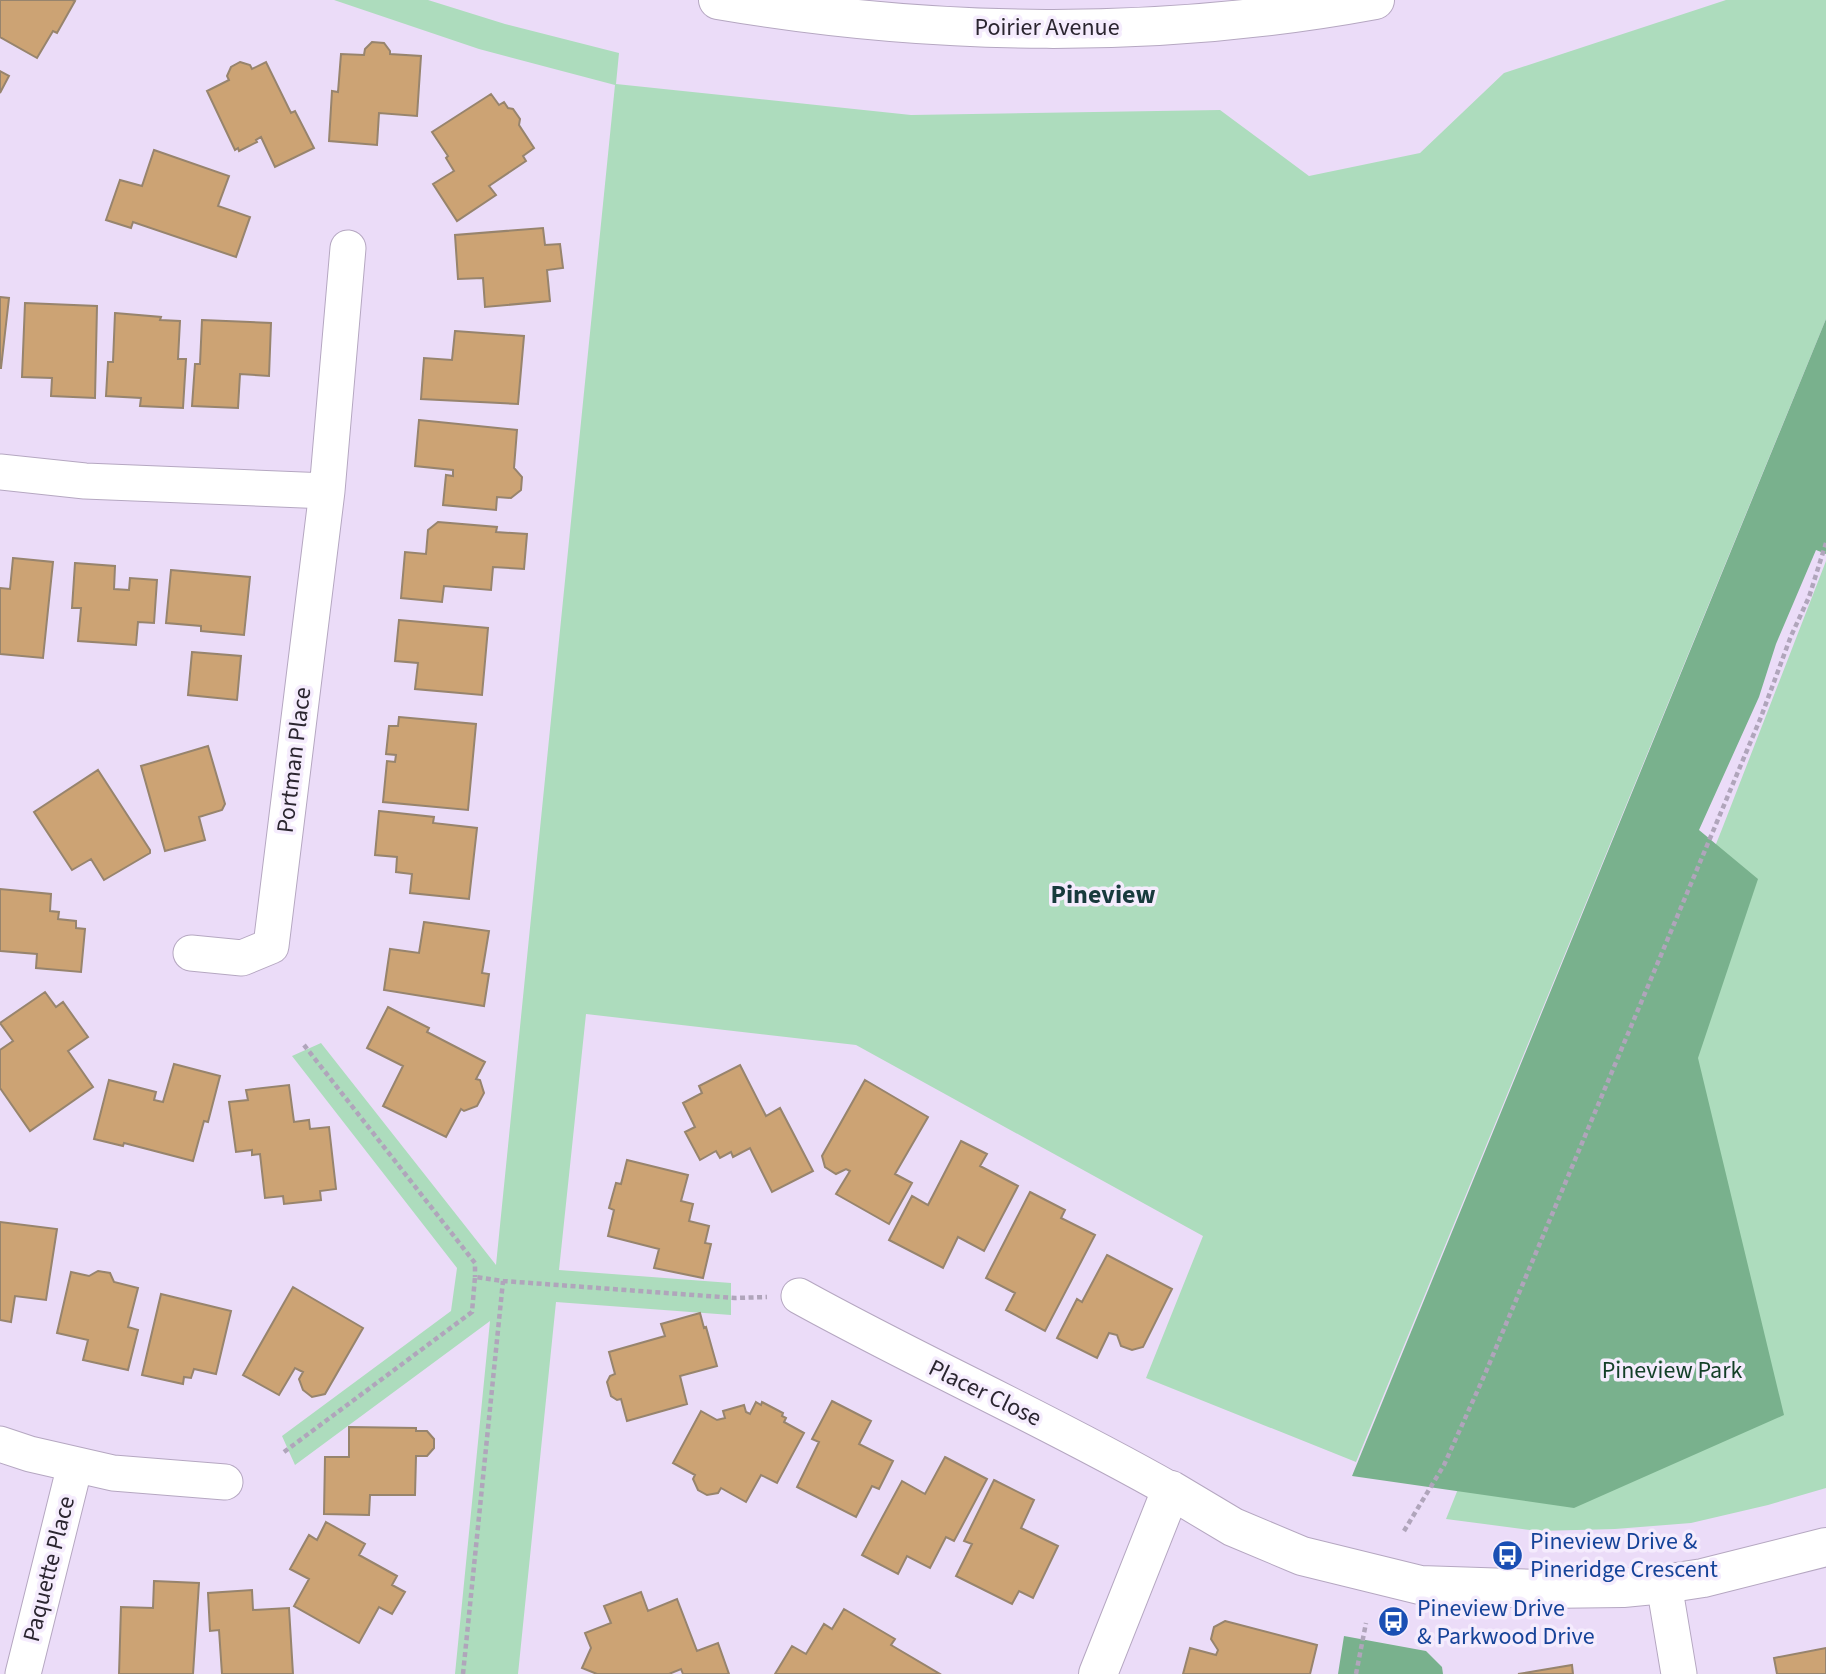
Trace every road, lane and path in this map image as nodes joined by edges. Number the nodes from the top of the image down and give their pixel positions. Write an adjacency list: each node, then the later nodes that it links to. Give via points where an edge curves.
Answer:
1 (718, 0): 2 (street, Poirier Avenue, via 869,20 1063,29 1258,17)
2 (1375, 0)
3 (348, 248): 5 (street, Portman Place)
4 (0, 472): 5 (street, via 85,481)
5 (327, 491): 7 (street, Portman Place, via 271,946 242,958)
6 (1826, 543): 17 (path, via 1761,716 1496,1349 1444,1465)
7 (191, 953)
8 (304, 1045): 9 (path, via 475,1264)
9 (475, 1277): 10 (path); 13 (path, via 472,1312)
10 (503, 1281): 11 (path, via 735,1298); 22 (path)
11 (799, 1296): 16 (street, Placer Close)
12 (0, 1444): 14 (street, Paquette Place)
13 (284, 1452)
14 (75, 1465): 15 (street, Paquette Place, via 113,1473); 21 (street, Paquette Place)
15 (225, 1482)
16 (1171, 1490): 19 (street, via 1233,1527 1302,1556 1420,1586 1542,1589); 23 (street)
17 (1404, 1531)
18 (1826, 1547): 19 (street)
19 (1664, 1584): 25 (street)
20 (1366, 1623): 24 (path)
21 (23, 1674)
22 (463, 1674)
23 (1098, 1674)
24 (1356, 1674)
25 (1679, 1674)

